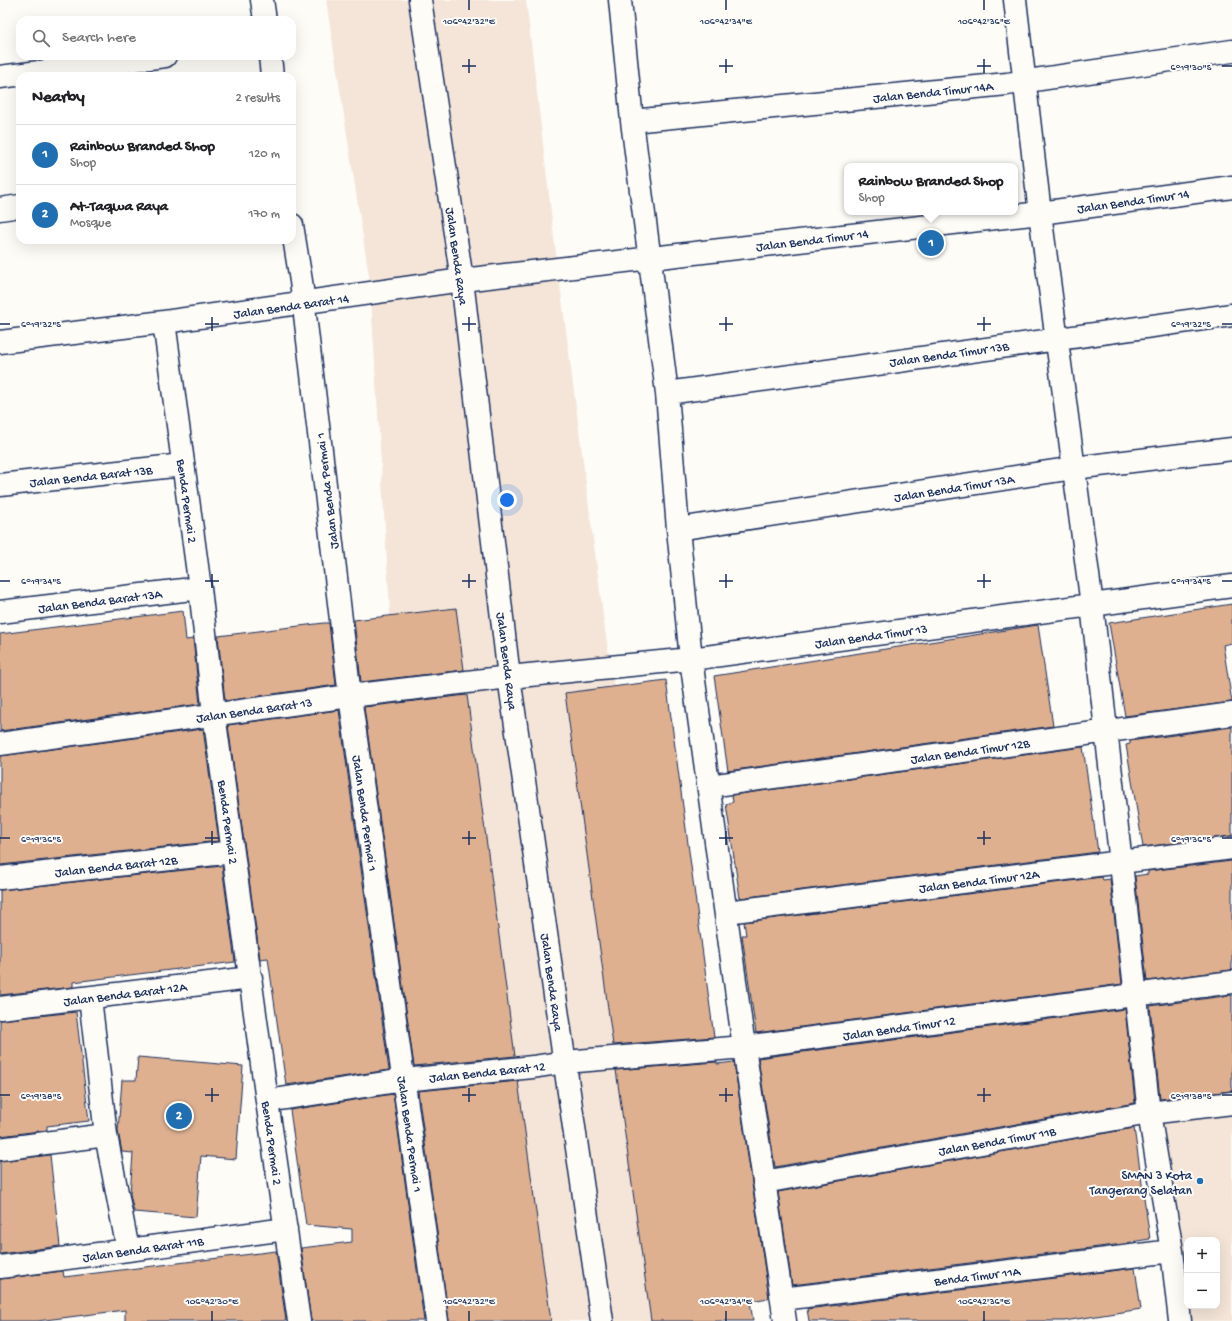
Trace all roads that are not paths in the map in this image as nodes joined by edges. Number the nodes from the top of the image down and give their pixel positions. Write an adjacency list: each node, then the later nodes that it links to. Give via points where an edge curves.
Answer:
1 (262, 0): 5 (street)
2 (420, 0): 21 (street, Jalan Benda Raya)
3 (620, 0): 14 (street)
4 (1015, 0): 13 (street)
5 (264, 16)
6 (1232, 52): 13 (street, Jalan Benda Timur 14A)
7 (134, 60): 9 (street)
8 (270, 60): 10 (street)
9 (39, 72)
10 (272, 72)
11 (16, 75): 12 (street)
12 (0, 77)
13 (1025, 82): 14 (street, Jalan Benda Timur 14A); 18 (street)
14 (632, 121): 20 (street)
15 (1232, 187): 18 (street, Jalan Benda Timur 14)
16 (16, 206): 17 (street)
17 (0, 208)
18 (1040, 213): 20 (street, Jalan Benda Timur 14); 25 (street)
19 (295, 244): 22 (street, Jalan Benda Permai 1)
20 (650, 258): 21 (street, Jalan Benda Timur 14); 27 (street)
21 (462, 280): 22 (street, Jalan Benda Barat 14); 38 (street, Jalan Benda Raya)
22 (303, 304): 24 (street, Jalan Benda Barat 14); 39 (street, Jalan Benda Permai 1)
23 (1232, 314): 25 (street, Jalan Benda Timur 13B)
24 (164, 322): 26 (street, Jalan Benda Barat 14); 29 (street, Benda Permai 2)
25 (1056, 338): 27 (street, Jalan Benda Timur 13B); 30 (street)
26 (0, 342)
27 (667, 393): 32 (street)
28 (1232, 450): 30 (street, Jalan Benda Timur 13A)
29 (183, 465): 31 (street, Jalan Benda Barat 13B); 34 (street, Benda Permai 2)
30 (1074, 468): 32 (street, Jalan Benda Timur 13A); 35 (street)
31 (0, 485)
32 (678, 529): 37 (street)
33 (1232, 586): 35 (street, Jalan Benda Timur 13)
34 (200, 588): 36 (street, Jalan Benda Barat 13A); 40 (street, Benda Permai 2)
35 (1092, 605): 37 (street, Jalan Benda Timur 13); 42 (street)
36 (0, 612)
37 (691, 659): 38 (street, Jalan Benda Timur 13); 44 (street)
38 (509, 677): 39 (street, Jalan Benda Barat 13); 56 (street, Jalan Benda Raya)
39 (350, 696): 40 (street, Jalan Benda Barat 13); 57 (street, Jalan Benda Permai 1)
40 (214, 714): 43 (street, Jalan Benda Barat 13); 46 (street, Benda Permai 2)
41 (1232, 714): 42 (street, Jalan Benda Timur 12B)
42 (1106, 731): 44 (street, Jalan Benda Timur 12B); 47 (street)
43 (0, 744)
44 (709, 786): 49 (street)
45 (1232, 848): 47 (street, Jalan Benda Timur 12A)
46 (233, 852): 48 (street, Jalan Benda Barat 12B); 50 (street, Benda Permai 2)
47 (1120, 862): 49 (street, Jalan Benda Timur 12A); 52 (street)
48 (0, 878)
49 (726, 912): 55 (street)
50 (251, 978): 53 (street, Jalan Benda Barat 12A); 58 (street, Benda Permai 2)
51 (1232, 982): 52 (street, Jalan Benda Timur 12)
52 (1136, 995): 55 (street, Jalan Benda Timur 12); 60 (street)
53 (90, 998): 54 (street, Jalan Benda Barat 12A); 61 (street)
54 (0, 1008)
55 (744, 1047): 56 (street, Jalan Benda Timur 12); 63 (street)
56 (565, 1062): 57 (street, Jalan Benda Barat 12); 71 (street, Jalan Benda Raya)
57 (404, 1080): 58 (street, Jalan Benda Barat 12); 70 (street, Jalan Benda Permai 1)
58 (267, 1101): 64 (street, Benda Permai 2)
59 (1232, 1103): 60 (street, Jalan Benda Timur 11B)
60 (1149, 1113): 63 (street, Jalan Benda Timur 11B); 66 (street)
61 (106, 1135): 62 (street); 65 (street)
62 (0, 1149)
63 (764, 1182): 68 (street)
64 (286, 1229): 65 (street, Jalan Benda Barat 11B); 69 (street, Benda Permai 2)
65 (128, 1250): 67 (street, Jalan Benda Barat 11B)
66 (1172, 1251): 68 (street, Benda Timur 11A); 73 (street)
67 (0, 1267)
68 (782, 1299): 72 (street)
69 (299, 1321)
70 (437, 1321)
71 (602, 1321)
72 (785, 1321)
73 (1180, 1321)

